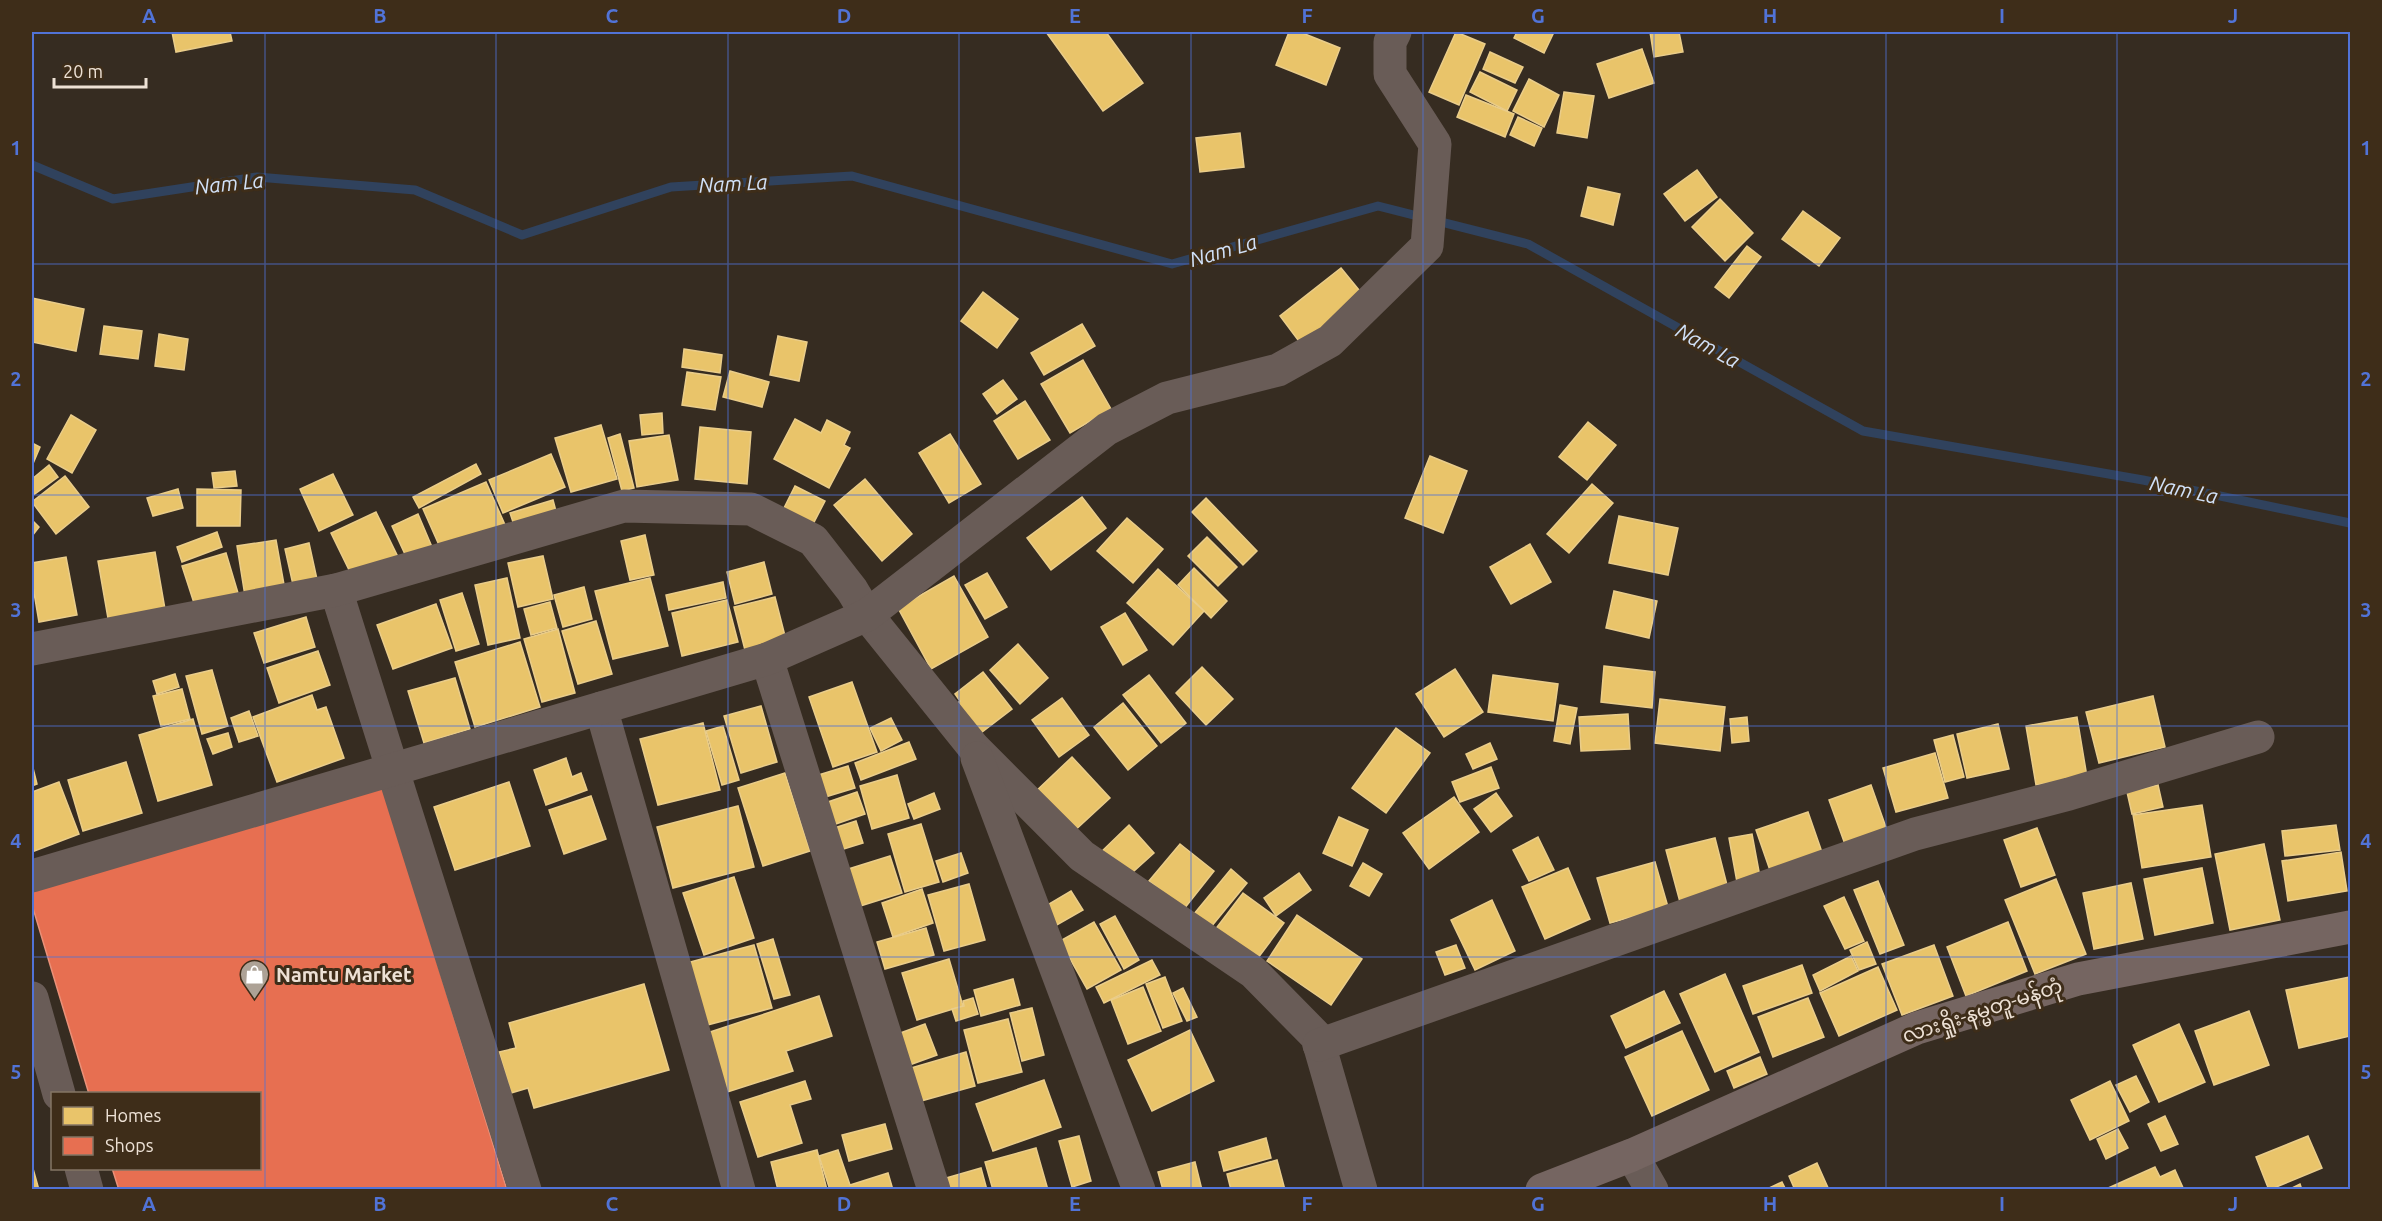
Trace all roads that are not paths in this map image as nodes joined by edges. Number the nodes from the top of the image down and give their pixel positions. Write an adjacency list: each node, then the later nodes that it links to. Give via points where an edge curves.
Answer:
1 (1395, 32): 3 (street, via 1390,42 1390,74 1435,144 1427,246 1330,341 1278,370 1167,398 1107,429)
2 (336, 590): 3 (street, via 624,506 751,509 813,540); 4 (street); 9 (street)
3 (867, 615): 5 (street); 8 (street)
4 (32, 649)
5 (767, 659): 6 (street); 20 (street)
6 (601, 708): 9 (street); 19 (street)
7 (2258, 737): 13 (street, via 2069,794 1915,834)
8 (974, 748): 13 (street, via 1082,855 1253,972 1317,1037); 21 (street)
9 (393, 771): 10 (street); 18 (street)
10 (32, 876)
11 (2350, 927): 15 (main road, လားရှိုး-နမ္မတူ-မန်တုံ, via 2078,980 1917,1028)
12 (32, 998): 14 (street)
13 (1319, 1045): 22 (street)
14 (58, 1092)
15 (1632, 1155): 23 (main road, လားရှိုး-နမ္မတူ-မန်တုံ); 24 (street)
16 (82, 1170): 17 (street)
17 (87, 1190)
18 (525, 1190)
19 (739, 1190)
20 (934, 1190)
21 (1139, 1190)
22 (1361, 1190)
23 (1542, 1190)
24 (1652, 1190)

